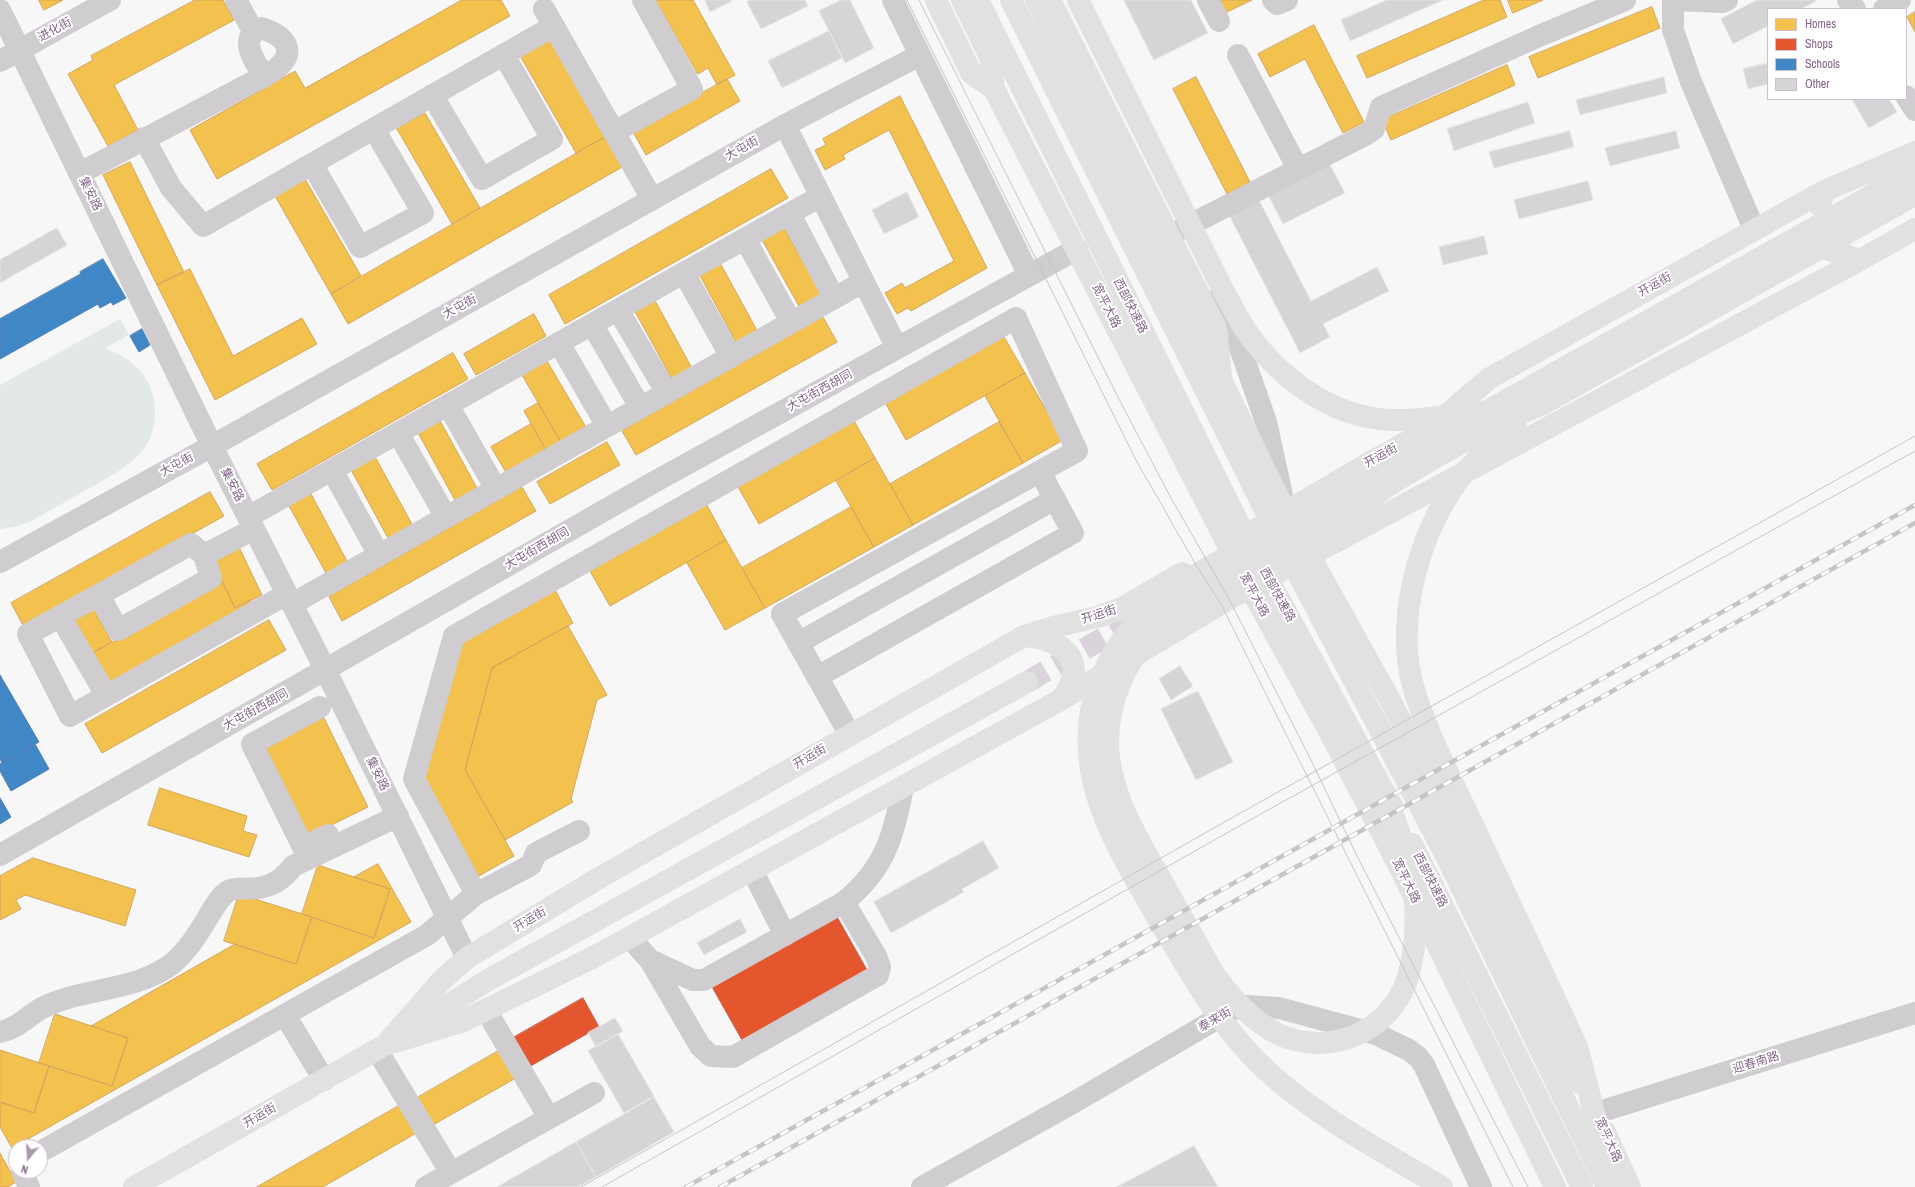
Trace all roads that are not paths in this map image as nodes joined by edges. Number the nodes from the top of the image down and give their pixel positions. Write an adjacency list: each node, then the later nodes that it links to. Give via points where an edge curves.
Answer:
1 (110, 0): 26 (street, 进化街)
2 (236, 0): 25 (street)
3 (643, 0): 36 (street, via 692,89)
4 (893, 0): 28 (street)
5 (936, 0): 32 (main road, via 972,73)
6 (962, 0): 32 (main road, 宽平大路, via 990,57)
7 (978, 0): 101 (main road, 西部快速路, via 1248,542)
8 (1011, 0): 131 (main road, 西部快速路, via 1273,526 1447,858)
9 (1036, 0): 65 (main road, 宽平大路)
10 (1050, 0): 65 (main road, via 1216,328)
11 (1066, 0): 48 (street)
12 (1078, 0): 70 (main road, via 1222,290 1247,332 1277,366 1318,399 1341,410 1368,417 1392,420 1426,419)
13 (1208, 0): 24 (street)
14 (1273, 0): 15 (street, via 1277,4)
15 (1287, 0)
16 (1625, 0): 40 (street, via 1381,107 1374,129)
17 (1673, 0): 18 (street); 49 (street, via 1673,30 1691,82)
18 (1727, 0)
19 (1848, 0): 21 (street)
20 (1900, 0): 22 (street)
21 (1854, 8)
22 (1886, 8)
23 (0, 10): 26 (street, 集安路)
24 (1219, 21)
25 (253, 31): 31 (street, via 249,40 250,50); 31 (street, via 261,28 273,32 283,39 288,47 282,66)
26 (20, 50): 30 (street, 进化街); 42 (street, 集安路)
27 (504, 55): 33 (street); 33 (street, via 552,139 482,179); 36 (street, via 549,17)
28 (920, 55): 34 (street, 大屯街); 56 (street)
29 (1238, 55): 40 (street)
30 (0, 61)
31 (264, 77): 37 (street)
32 (994, 89): 53 (main road, 宽平大路)
33 (432, 95): 35 (street)
34 (785, 125): 45 (street); 46 (street, 大屯街)
35 (374, 129): 39 (street); 39 (street, via 423,213 360,247)
36 (614, 132): 46 (street)
37 (144, 138): 39 (street, via 171,188 203,226); 42 (street)
38 (1915, 152): 43 (main road, 开运街)
39 (312, 164)
40 (1298, 169): 48 (street)
41 (1915, 171): 70 (main road)
42 (80, 173): 74 (street, 集安路)
43 (1824, 191): 49 (main road, 开运街); 52 (main road)
44 (1915, 195): 67 (main road)
45 (821, 196): 47 (street); 57 (street)
46 (652, 199): 74 (street, 大屯街)
47 (790, 214): 51 (street); 58 (street)
48 (1182, 229): 79 (street, via 1238,342 1266,422)
49 (1754, 229): 79 (main road, 开运街, via 1490,378 1427,431)
50 (1915, 229): 54 (main road, 开运街)
51 (745, 239): 55 (street); 60 (street)
52 (1811, 244): 54 (main road); 71 (main road, via 1609,361)
53 (1077, 249): 56 (street, 大屯街西胡同); 82 (main road, 宽平大路)
54 (1860, 260): 85 (main road, 开运街)
55 (684, 273): 59 (street); 64 (street)
56 (1028, 275): 63 (street, 大屯街西胡同)
57 (864, 282): 58 (street); 63 (street)
58 (834, 298): 60 (street)
59 (618, 310): 61 (street); 66 (street)
60 (791, 322): 64 (street)
61 (592, 324): 62 (street); 69 (street)
62 (559, 343): 68 (street); 72 (street)
63 (897, 348): 93 (street, 大屯街西胡同, via 656,481)
64 (731, 356): 66 (street)
65 (1220, 378): 79 (main road, 宽平大路)
66 (667, 393): 69 (street)
67 (1543, 404): 101 (main road, via 1513,416 1397,479 1358,507 1198,598 1151,635 1122,676 1111,713 1108,738 1115,782 1131,827 1224,988 1261,1024 1291,1039 1324,1042 1355,1037 1380,1021 1403,991 1414,946 1416,914 1409,864); 132 (main road, via 1480,457 1467,470 1446,500 1428,536 1415,572 1409,609 1408,647 1413,685 1435,744 1577,1048)
68 (448, 405): 73 (street); 77 (street)
69 (640, 408): 72 (street)
70 (1495, 408): 127 (main road, via 1295,518 1179,584 1163,596 1120,640 1094,694 1088,720 1091,776 1103,814 1120,853 1191,975 1228,1030 1265,1069 1322,1114)
71 (1519, 408)
72 (607, 426): 77 (street)
73 (398, 433): 75 (street); 80 (street)
74 (212, 446): 81 (street, 集安路); 86 (street, 大屯街)
75 (332, 470): 81 (street); 84 (street)
76 (1040, 472): 78 (street); 92 (street, via 782,614); 106 (street, via 1077,451 1016,318 454,636 414,779)
77 (496, 489): 80 (street)
78 (1055, 499): 92 (street); 94 (street, via 1073,533)
79 (1285, 512): 82 (main road, 开运街); 85 (main road, 宽平大路)
80 (446, 517): 84 (street)
81 (251, 523): 83 (street); 89 (street, 集安路)
82 (1228, 546): 87 (main road, 宽平大路); 91 (main road, 开运街, via 1120,608 1097,617 1053,626)
83 (204, 555): 88 (street, via 191,544); 88 (street, via 211,578 118,630)
84 (379, 555): 89 (street)
85 (1309, 556): 87 (main road, 开运街); 120 (main road, 宽平大路, via 1390,700)
86 (0, 562)
87 (1250, 588): 97 (main road, 开运街); 129 (main road, 宽平大路, via 1328,729 1401,870)
88 (99, 595): 90 (street)
89 (290, 599): 93 (street, 集安路); 96 (street)
90 (60, 616): 96 (street); 96 (street, via 28,634 70,716)
91 (1024, 636): 97 (main road, via 1053,641 1063,649 1071,661 1074,675); 99 (main road, 开运街)
92 (798, 643): 94 (street)
93 (326, 671): 102 (street, 集安路); 104 (street, 大屯街西胡同)
94 (817, 677): 99 (street)
95 (1027, 682): 117 (main road, 开运街, via 488,980)
96 (106, 696)
97 (1062, 699): 100 (main road, 开运街)
98 (320, 707): 102 (street, via 252,744 303,847)
99 (850, 735): 111 (main road, 开运街, via 599,878)
100 (903, 787): 105 (main road, 开运街); 107 (street, via 888,848 861,889)
101 (1386, 794): 130 (main road, 西部快速路)
102 (395, 810): 108 (street, 集安路); 116 (street, via 293,866 286,875 272,884 230,890 222,897 193,942 173,963 147,977 63,999 41,1009 24,1022)
103 (579, 831): 106 (street, via 536,853 530,865)
104 (0, 855)
105 (752, 870): 109 (street); 110 (main road, 开运街)
106 (476, 894): 108 (street)
107 (844, 902): 109 (street); 112 (street, via 876,956 880,967 878,975 732,1057 711,1056 700,1046)
108 (448, 917): 111 (street, 集安路); 115 (street, via 426,935)
109 (786, 935): 112 (street, via 704,980 693,980)
110 (630, 938): 112 (street); 113 (main road, 开运街)
111 (467, 958): 117 (main road, 开运街, via 443,979)
112 (650, 960)
113 (486, 1010): 117 (main road, 开运街, via 461,1022); 121 (street)
114 (1915, 1013): 120 (street, 迎春南路)
115 (285, 1015): 118 (street); 122 (street)
116 (0, 1032)
117 (381, 1047): 118 (main road, 开运街); 123 (street)
118 (324, 1080): 124 (main road, 开运街)
119 (594, 1093): 121 (street)
120 (1596, 1113): 133 (main road, 宽平大路)
121 (549, 1118): 123 (street)
122 (48, 1148)
123 (451, 1173): 125 (street)
124 (134, 1187)
125 (426, 1187)
126 (922, 1187): 128 (street, 泰来街, via 1235,1008 1246,1006 1279,1008 1376,1034 1413,1053 1424,1065)
127 (1442, 1187)
128 (1481, 1187)
129 (1555, 1187)
130 (1582, 1187)
131 (1607, 1187)
132 (1612, 1187)
133 (1630, 1187)

